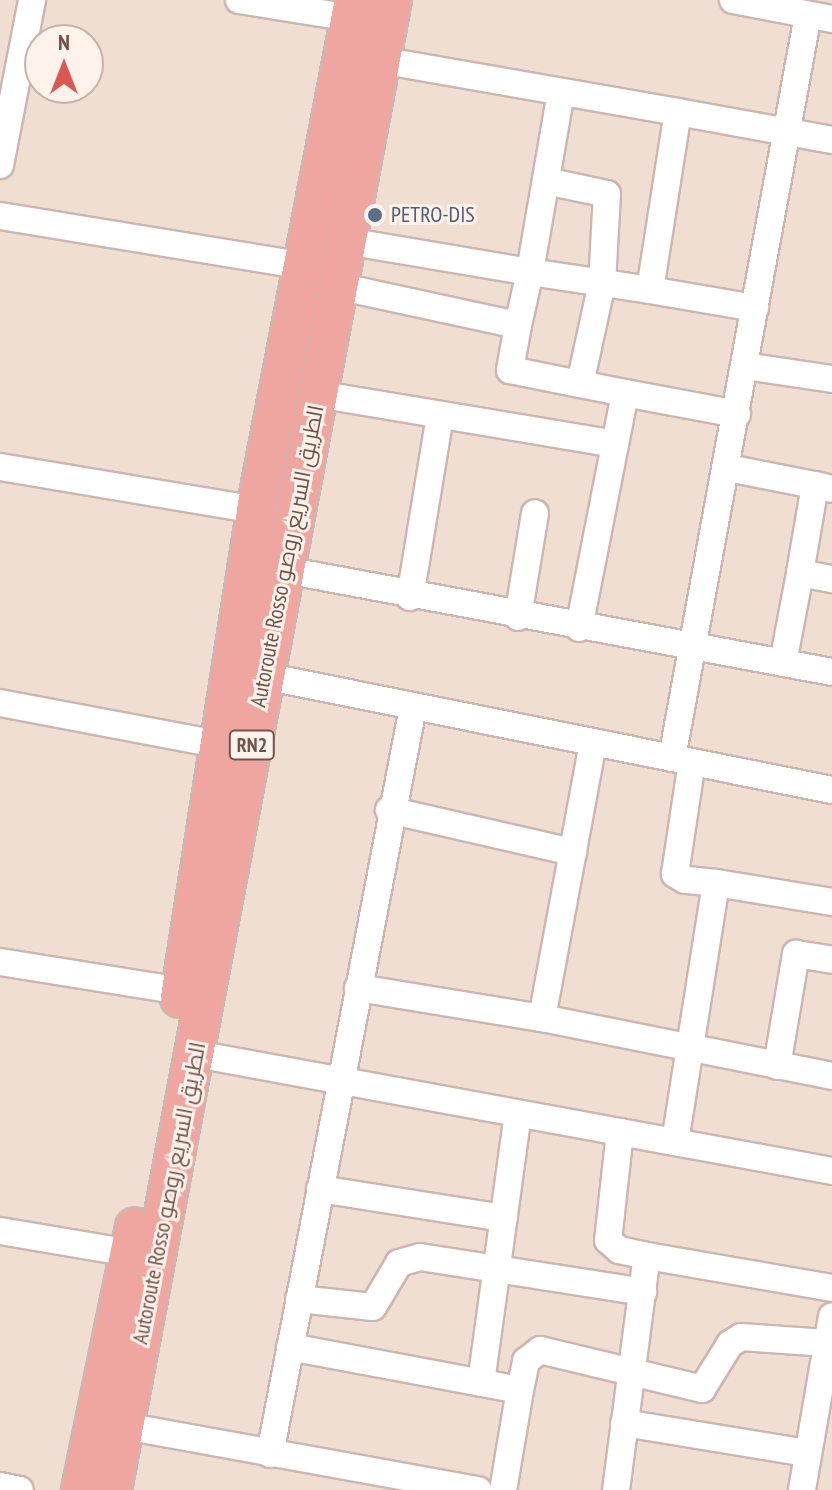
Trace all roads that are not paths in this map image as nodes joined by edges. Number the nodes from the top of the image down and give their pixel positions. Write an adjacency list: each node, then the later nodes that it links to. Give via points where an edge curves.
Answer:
1 (32, 0): 13 (street)
2 (239, 0): 6 (street)
3 (392, 0): 8 (highway, Autoroute Rosso الطريق السريع روصو / RN2)
4 (733, 0): 5 (street)
5 (774, 4): 7 (street)
6 (352, 9): 17 (highway, Autoroute Rosso الطريق السريع روصو / RN2)
7 (820, 17): 11 (street)
8 (380, 60): 9 (street); 16 (highway, Autoroute Rosso الطريق السريع روصو / RN2)
9 (561, 92): 10 (street); 14 (street)
10 (678, 112): 11 (street); 21 (street)
11 (786, 131): 12 (street); 22 (street)
12 (832, 140)
13 (0, 165)
14 (546, 181): 18 (street); 19 (street, via 607,194)
15 (0, 216): 17 (street)
16 (346, 241): 18 (street); 20 (highway, Autoroute Rosso الطريق السريع روصو / RN2)
17 (304, 266): 35 (highway, Autoroute Rosso الطريق السريع روصو / RN2)
18 (530, 272): 19 (street); 23 (street)
19 (602, 283): 21 (street); 26 (street)
20 (337, 286): 23 (street); 28 (highway, Autoroute Rosso الطريق السريع روصو / RN2)
21 (650, 290): 22 (street)
22 (755, 308): 24 (street)
23 (518, 325): 26 (street, via 510,370)
24 (745, 366): 25 (street); 29 (street)
25 (832, 379)
26 (580, 384): 27 (street)
27 (625, 393): 29 (street); 31 (street)
28 (317, 394): 30 (street); 37 (highway, Autoroute Rosso الطريق السريع روصو / RN2)
29 (737, 414): 33 (street)
30 (440, 415): 31 (street); 40 (street)
31 (615, 444): 42 (street)
32 (0, 467): 35 (street)
33 (728, 468): 34 (street); 43 (street)
34 (824, 487): 38 (street)
35 (256, 510): 49 (highway, Autoroute Rosso الطريق السريع روصو / RN2)
36 (535, 513): 41 (street)
37 (285, 570): 40 (street); 46 (highway, Autoroute Rosso الطريق السريع روصو / RN2)
38 (800, 573): 39 (street); 44 (street)
39 (832, 579)
40 (410, 597): 41 (street)
41 (518, 617): 42 (street)
42 (579, 628): 43 (street)
43 (694, 646): 44 (street); 51 (street)
44 (783, 663): 45 (street)
45 (832, 672)
46 (264, 676): 48 (street); 63 (highway, Autoroute Rosso الطريق السريع روصو / RN2)
47 (0, 703): 49 (street)
48 (413, 707): 50 (street); 53 (street)
49 (218, 744): 60 (highway, Autoroute Rosso الطريق السريع روصو / RN2)
50 (593, 744): 51 (street); 54 (street)
51 (682, 760): 52 (street); 55 (street, via 675,874)
52 (832, 790)
53 (389, 810): 54 (street); 59 (street)
54 (573, 852): 61 (street)
55 (716, 883): 56 (street); 62 (street)
56 (832, 902)
57 (832, 960): 64 (street, via 796,954)
58 (0, 962): 60 (street)
59 (358, 988): 61 (street); 66 (street)
60 (182, 991): 74 (highway, Autoroute Rosso الطريق السريع روصو / RN2)
61 (542, 1018): 62 (street)
62 (693, 1050): 64 (street); 69 (street)
63 (196, 1054): 66 (street); 87 (highway, Autoroute Rosso الطريق السريع روصو / RN2)
64 (777, 1066): 65 (street)
65 (832, 1076)
66 (341, 1081): 67 (street); 71 (street)
67 (518, 1114): 68 (street); 72 (street)
68 (620, 1132): 69 (street); 75 (street, via 608,1240 619,1250)
69 (675, 1142): 70 (street)
70 (832, 1171)
71 (320, 1189): 72 (street); 79 (street)
72 (504, 1218): 76 (street)
73 (0, 1231): 74 (street)
74 (130, 1253): 92 (highway, Autoroute Rosso الطريق السريع روصو / RN2)
75 (647, 1256): 77 (street); 78 (street)
76 (498, 1269): 78 (street); 79 (street, via 406,1259 373,1307); 84 (street)
77 (832, 1288)
78 (643, 1292): 83 (street)
79 (299, 1299): 82 (street)
80 (832, 1317): 81 (street)
81 (827, 1343): 83 (street, via 741,1337 730,1344 702,1389); 88 (street)
82 (290, 1347): 84 (street); 89 (street)
83 (631, 1375): 85 (street, via 540,1350 526,1361); 86 (street)
84 (481, 1383): 85 (street)
85 (520, 1390): 95 (street)
86 (624, 1423): 88 (street); 96 (street)
87 (125, 1426): 89 (street); 93 (highway, Autoroute Rosso الطريق السريع روصو / RN2)
88 (808, 1453): 97 (street)
89 (270, 1454): 94 (street)
90 (0, 1486): 91 (street)
91 (20, 1490)
92 (81, 1490)
93 (112, 1490)
94 (478, 1490)
95 (503, 1490)
96 (616, 1490)
97 (802, 1490)

